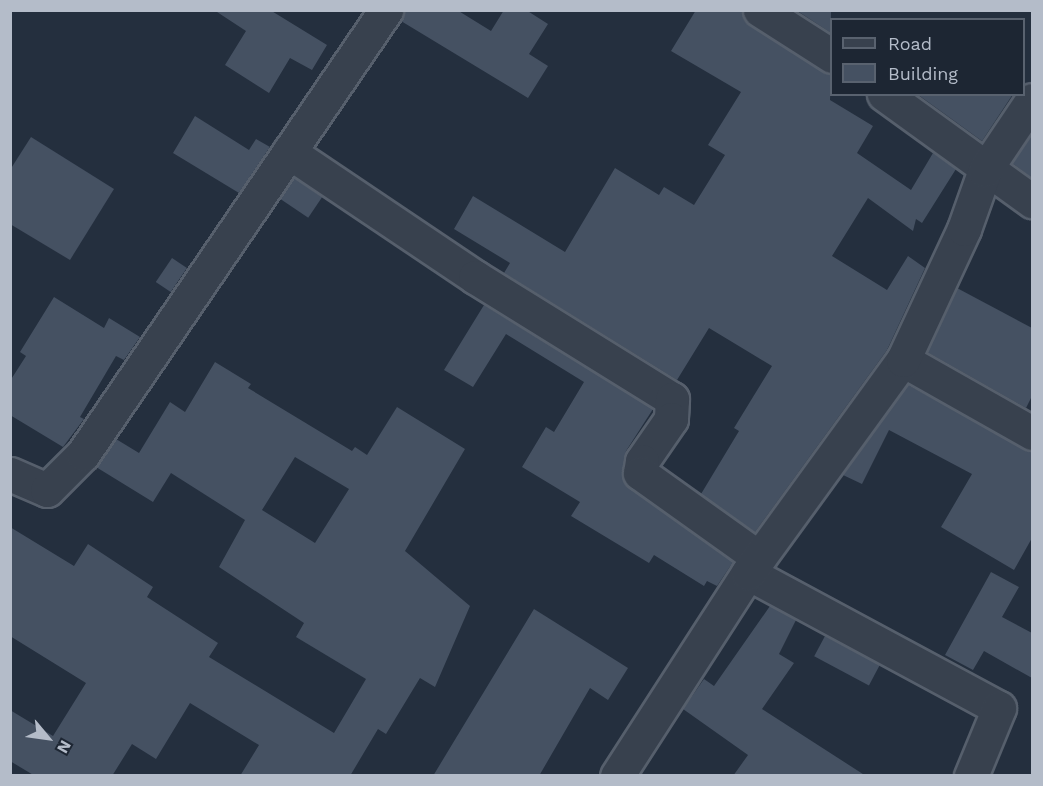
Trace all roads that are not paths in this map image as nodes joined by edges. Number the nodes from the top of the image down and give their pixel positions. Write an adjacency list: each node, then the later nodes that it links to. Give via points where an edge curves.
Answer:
1 (386, 10): 6 (street)
2 (760, 10): 3 (street)
3 (830, 56)
4 (887, 96): 7 (street)
5 (1032, 100): 7 (street)
6 (289, 152): 11 (street, via 82,454 47,490); 12 (street, via 475,277 672,399 671,419 642,461 640,473)
7 (985, 170): 8 (street); 9 (street, via 964,229)
8 (1032, 201)
9 (903, 360): 10 (street); 12 (street)
10 (1032, 432)
11 (10, 474)
12 (754, 565): 13 (street); 14 (street, via 999,708)
13 (617, 776)
14 (971, 776)

